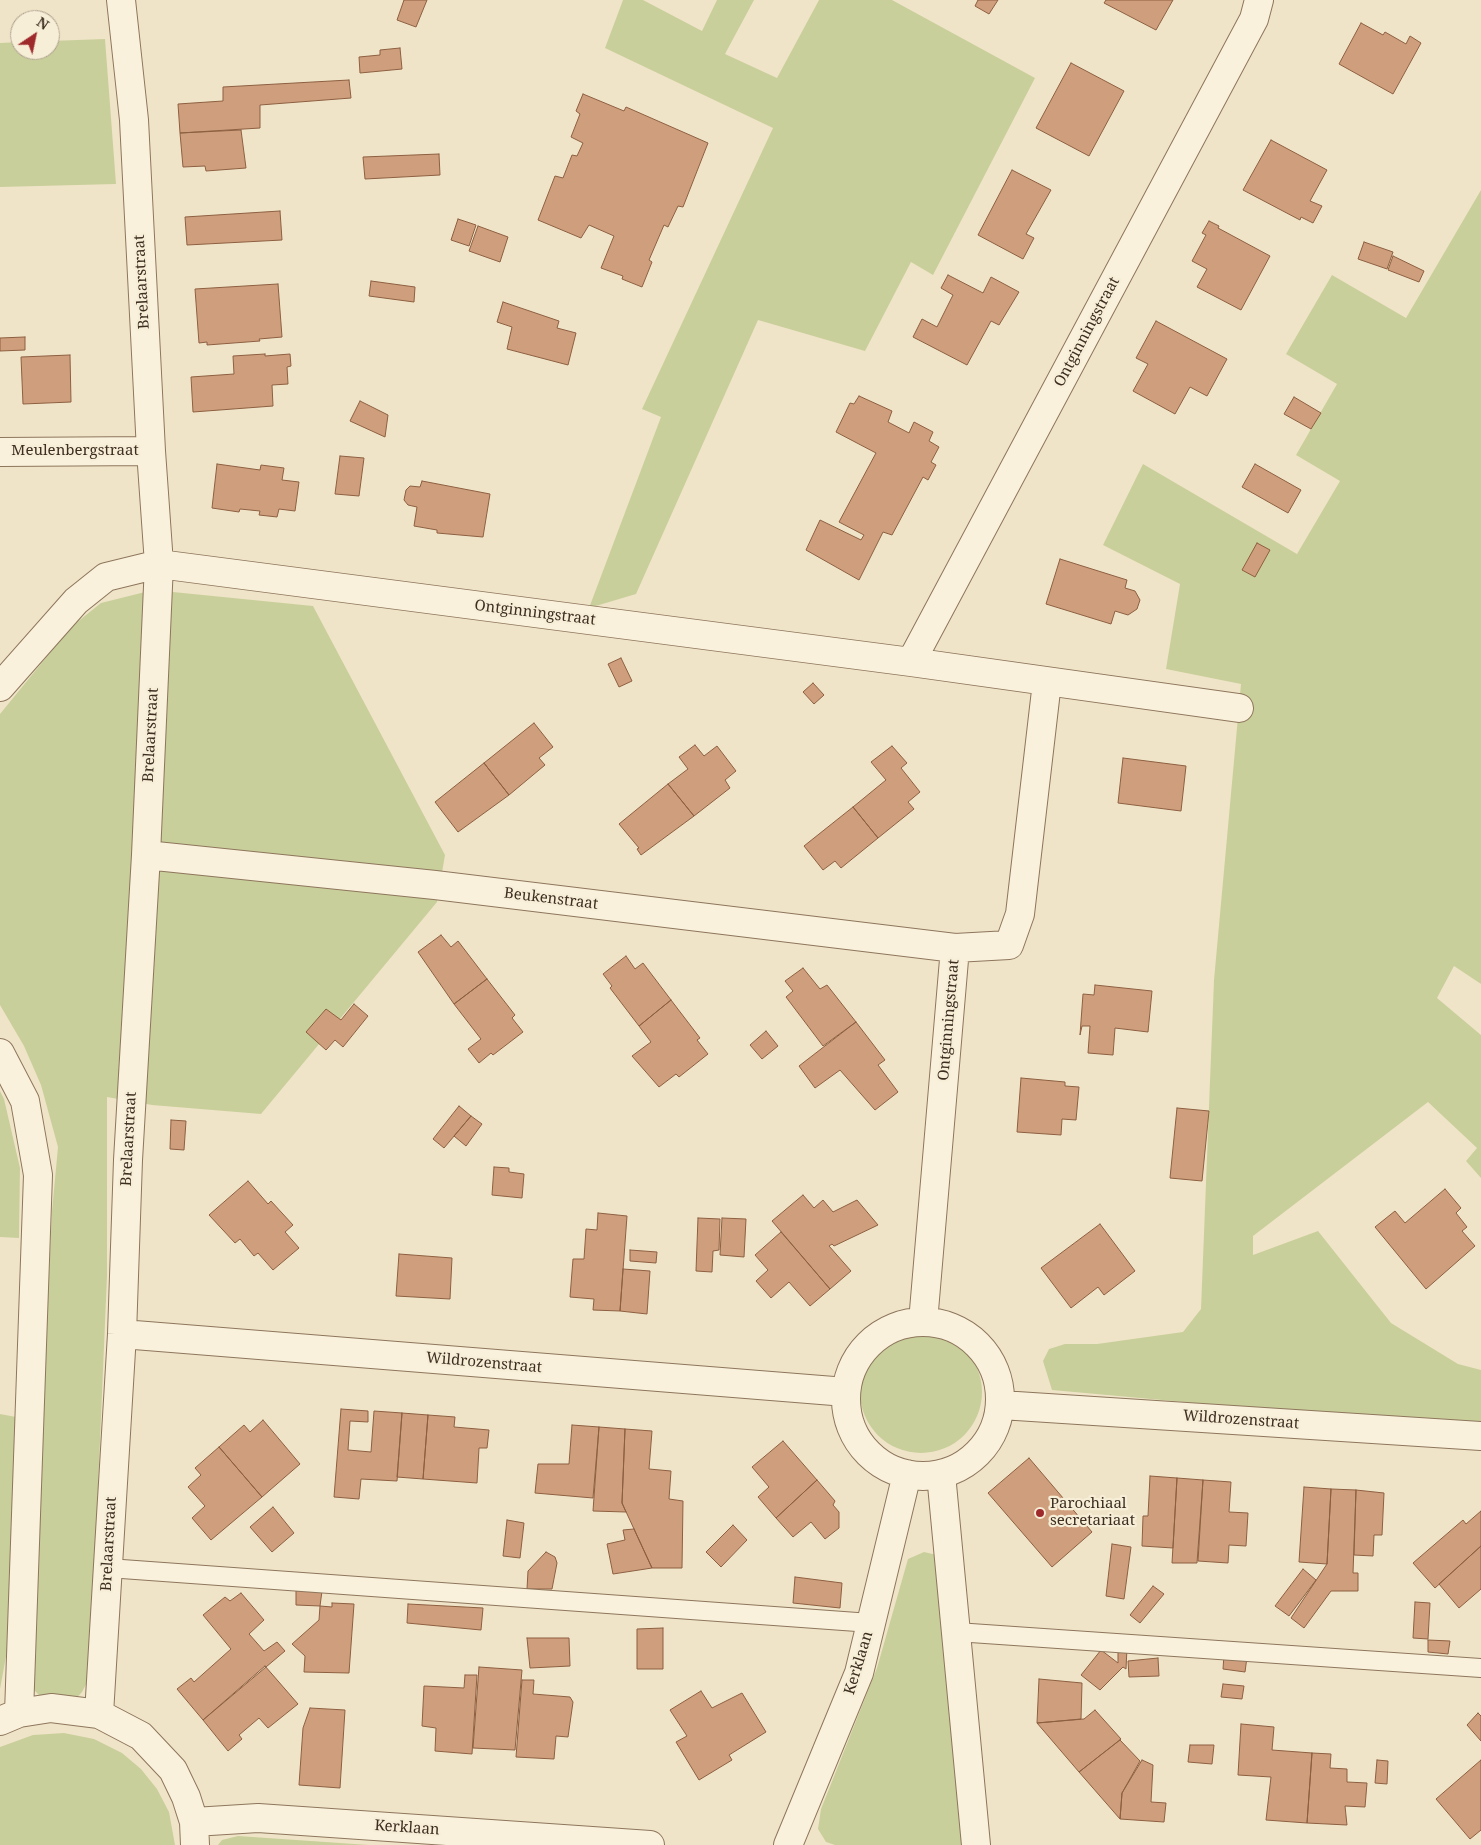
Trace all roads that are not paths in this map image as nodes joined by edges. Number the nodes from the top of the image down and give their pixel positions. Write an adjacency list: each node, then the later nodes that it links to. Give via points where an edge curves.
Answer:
1 (121, 0): 3 (street, Brelaarstraat, via 134,120)
2 (1259, 0): 6 (street, Ontginningstraat, via 1250,28)
3 (151, 451): 4 (street, Meulenbergstraat); 5 (street, Brelaarstraat)
4 (0, 452)
5 (160, 564): 6 (street, Ontginningstraat); 8 (street, via 106,577 76,601); 10 (street, Brelaarstraat)
6 (911, 662): 7 (street, Ontginningstraat)
7 (1047, 682): 9 (street, Ontginningstraat); 11 (street, Ontginningstraat, via 1020,914 1009,945)
8 (0, 687)
9 (1239, 708)
10 (146, 855): 11 (street, Beukenstraat, via 435,885); 14 (street, Brelaarstraat, via 128,1160)
11 (955, 948): 13 (street, Ontginningstraat)
12 (0, 1053): 25 (street, via 25,1101 38,1175)
13 (923, 1322): 15 (street, via 892,1329 865,1348 850,1375); 16 (street, via 954,1328 980,1347 996,1374)
14 (122, 1334): 15 (street, Wildrozenstraat); 20 (street, Brelaarstraat)
15 (846, 1392): 18 (street, via 847,1414 859,1441 886,1467)
16 (1000, 1405): 17 (street, Wildrozenstraat); 19 (street, via 991,1436 970,1461)
17 (1481, 1436)
18 (907, 1474): 19 (street); 21 (street, Kerklaan)
19 (941, 1474): 22 (street)
20 (108, 1568): 21 (lane); 24 (street, Brelaarstraat)
21 (871, 1623): 28 (street, Kerklaan, via 858,1673)
22 (956, 1632): 23 (lane); 29 (street)
23 (1481, 1668)
24 (99, 1714): 25 (street, via 51,1708); 26 (street, via 141,1736 173,1770 186,1797)
25 (10, 1717)
26 (194, 1834): 27 (street, Kerklaan, via 258,1818)
27 (650, 1845)
28 (788, 1845)
29 (976, 1845)

